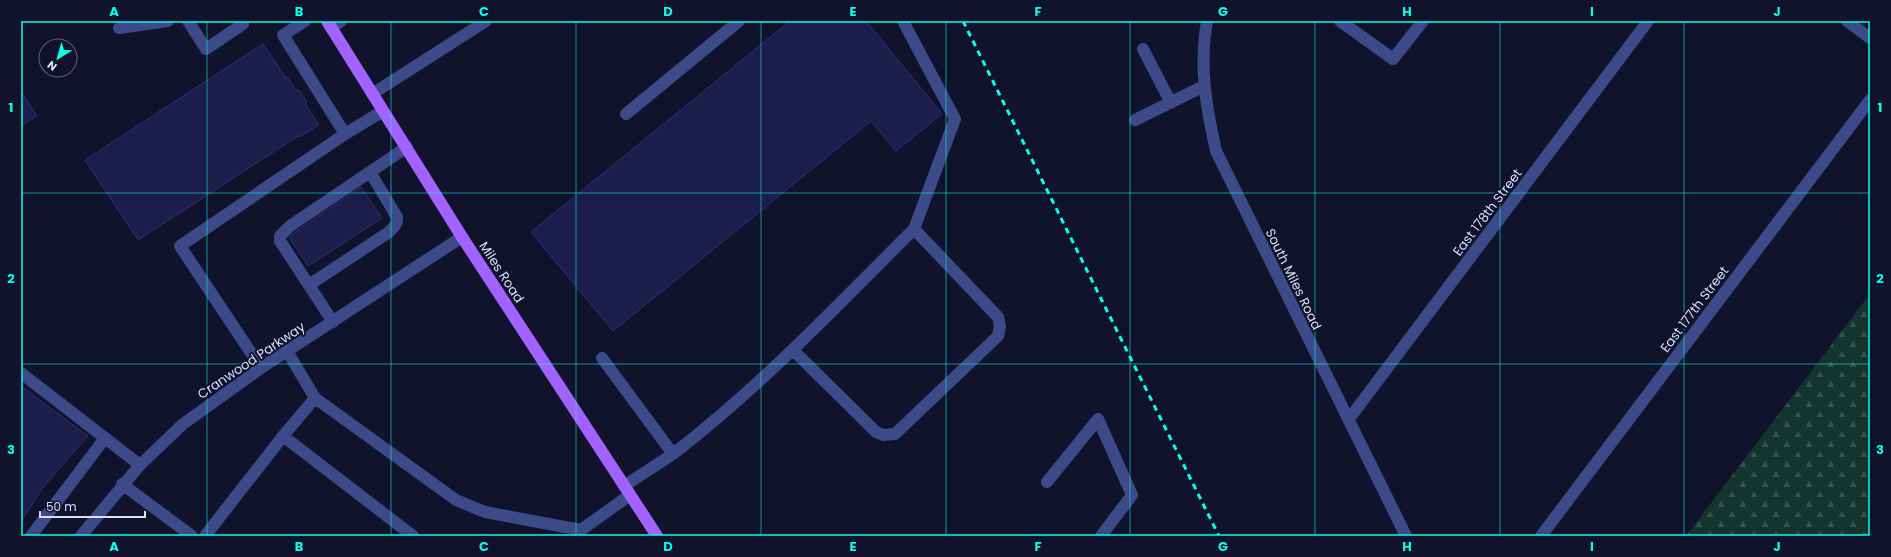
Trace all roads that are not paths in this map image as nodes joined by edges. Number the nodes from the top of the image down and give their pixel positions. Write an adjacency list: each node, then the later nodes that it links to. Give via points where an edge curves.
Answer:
1 (168, 21): 14 (street)
2 (188, 21): 3 (street, via 206,49 243,24)
3 (241, 21)
4 (304, 21): 24 (street, via 283,35)
5 (486, 21): 18 (street)
6 (739, 21): 22 (street)
7 (903, 21): 27 (street, via 955,120)
8 (1207, 21): 17 (street, South Miles Road)
9 (1340, 21): 10 (street, via 1393,59)
10 (1423, 21)
11 (1648, 21): 37 (street, East 178th Street)
12 (1847, 21): 15 (street)
13 (333, 23): 18 (main road, Miles Road)
14 (119, 28)
15 (1870, 38)
16 (1143, 49): 20 (street)
17 (1204, 86): 20 (street); 37 (street, South Miles Road, via 1216,151)
18 (372, 94): 21 (main road, Miles Road)
19 (1870, 100): 54 (street, East 177th Street)
20 (1171, 103): 23 (street)
21 (383, 111): 24 (street); 25 (main road, Miles Road)
22 (626, 114)
23 (1135, 120)
24 (346, 134): 34 (street, via 180,246)
25 (406, 147): 26 (street); 28 (main road, Miles Road)
26 (370, 172): 29 (street, via 396,216 395,227); 29 (street, via 290,226 280,236 280,242)
27 (914, 230): 31 (street); 31 (street, via 998,317 998,336 895,434 888,435 876,432)
28 (462, 237): 30 (street, Cranwood Parkway); 44 (main road, Miles Road)
29 (309, 285): 30 (street)
30 (333, 322): 32 (street, Cranwood Parkway)
31 (793, 350): 40 (street)
32 (287, 351): 34 (street, Cranwood Parkway); 36 (street)
33 (602, 358): 40 (street)
34 (261, 368): 41 (street, Cranwood Parkway, via 183,424)
35 (21, 374): 39 (street)
36 (315, 398): 38 (street); 45 (street, via 456,500 485,512)
37 (1349, 419): 53 (street, South Miles Road)
38 (284, 436): 49 (street); 50 (street)
39 (105, 438): 41 (street); 46 (street)
40 (673, 454): 44 (street)
41 (140, 464): 43 (street, Cranwood Parkway)
42 (1047, 482): 52 (street, via 1098,419 1132,495)
43 (122, 484): 47 (street, Cranwood Parkway); 48 (street)
44 (628, 490): 45 (street); 51 (main road, Miles Road)
45 (578, 533)
46 (31, 536)
47 (81, 536)
48 (192, 536)
49 (205, 536)
50 (413, 536)
51 (657, 536)
52 (1101, 536)
53 (1406, 536)
54 (1541, 536)

